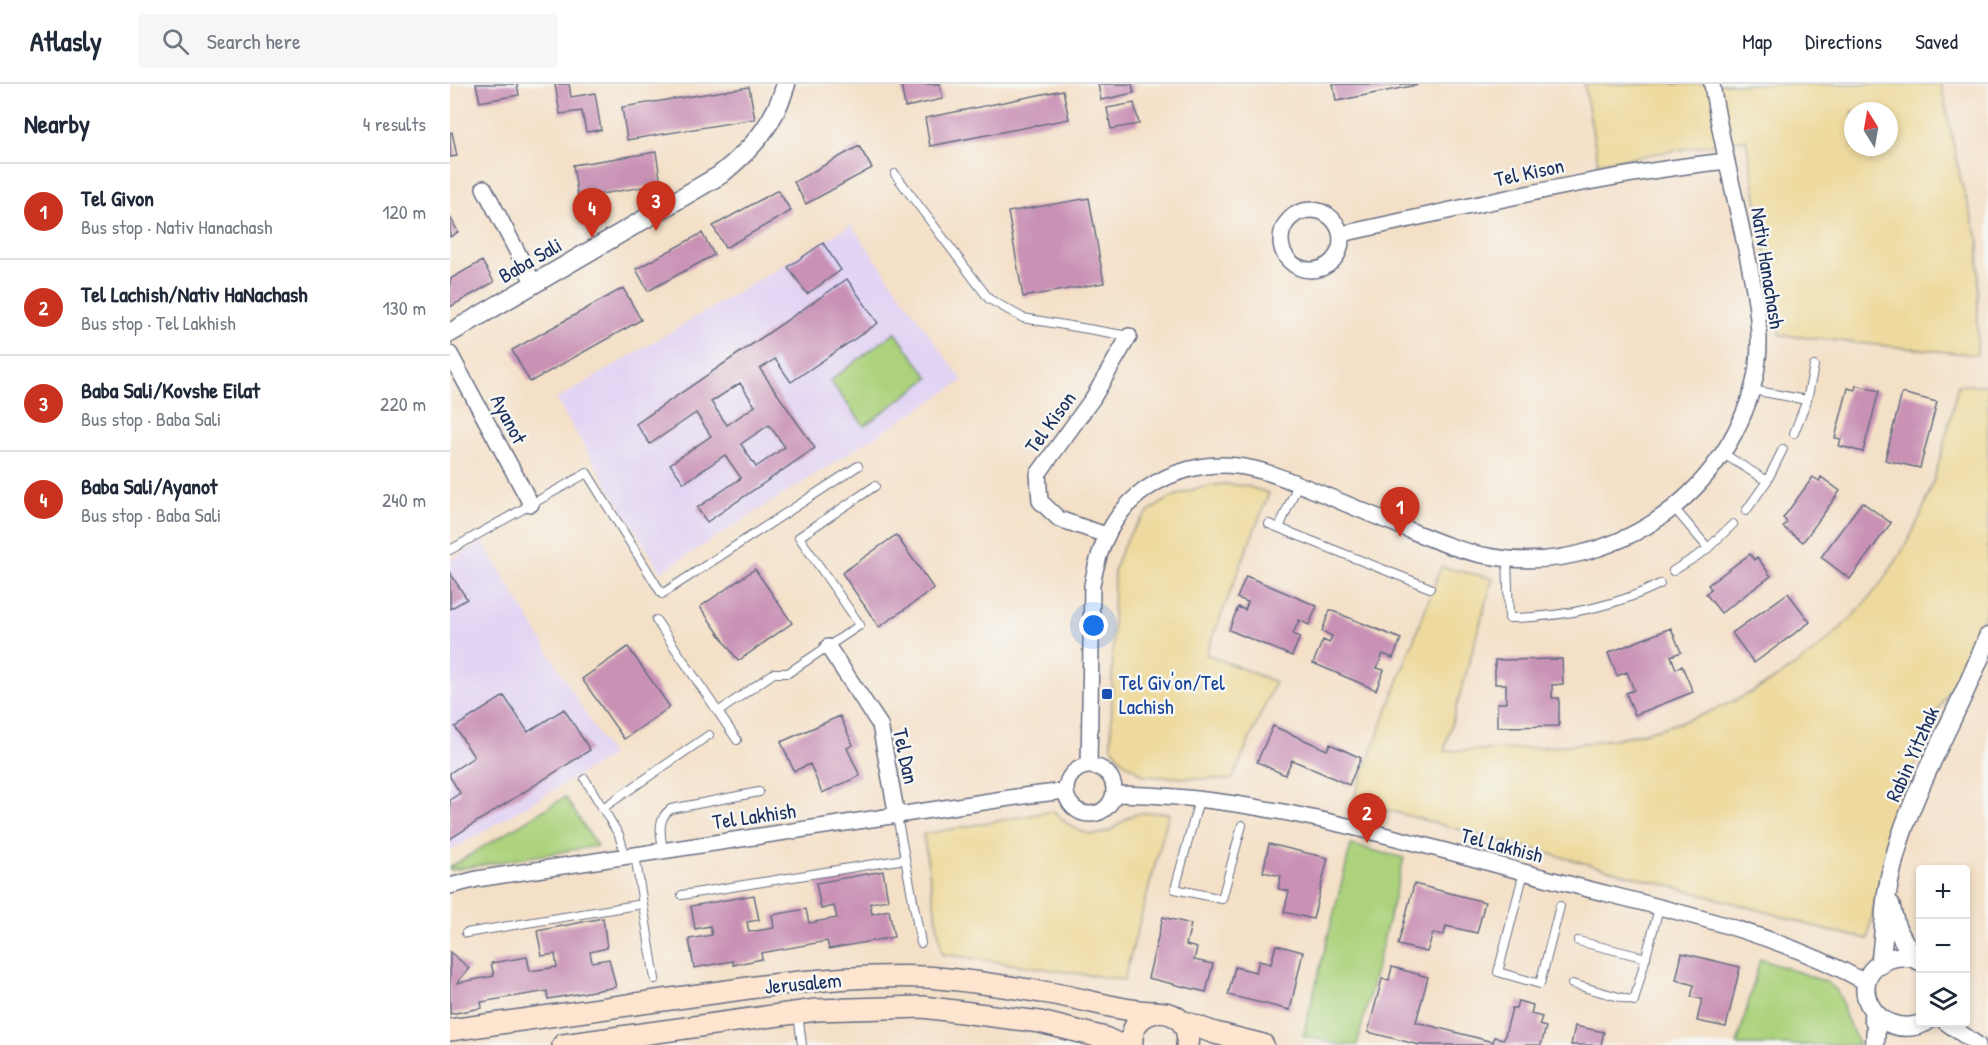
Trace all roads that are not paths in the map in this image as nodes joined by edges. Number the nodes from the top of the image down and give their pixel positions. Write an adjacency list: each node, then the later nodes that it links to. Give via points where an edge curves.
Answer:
1 (786, 84): 7 (street, Baba Sali, via 772,120 734,164)
2 (1712, 84): 3 (street, Nativ Hanachash)
3 (1727, 161): 6 (street, Tel Kison, via 1578,184); 12 (street, Nativ Hanachash, via 1755,291 1759,342)
4 (896, 174): 9 (lane, via 989,299 1023,318)
5 (484, 188): 7 (street)
6 (1341, 234)
7 (534, 284): 8 (street, Baba Sali)
8 (450, 333)
9 (1129, 336): 27 (street, Tel Kison, via 1093,398 1038,474 1040,501 1059,519)
10 (450, 354): 21 (street, Ayanot)
11 (1814, 366): 13 (lane)
12 (1752, 390): 13 (lane); 16 (street, Nativ Hanachash, via 1734,435)
13 (1807, 400): 14 (lane)
14 (1794, 433)
15 (1783, 449): 18 (lane)
16 (1722, 453): 18 (lane); 22 (street, Nativ Hanachash, via 1708,475)
17 (858, 466): 21 (lane, via 662,594 587,473)
18 (1767, 481): 23 (lane)
19 (1298, 484): 26 (lane); 27 (street, Nativ Hanachash, via 1236,466 1182,471 1137,495 1119,513); 30 (street, Nativ Hanachash, via 1435,541)
20 (875, 486): 36 (lane, via 799,537 860,625)
21 (531, 504): 29 (lane)
22 (1674, 508): 28 (lane); 30 (street, Nativ Hanachash, via 1634,535 1588,552 1539,560)
23 (1746, 511)
24 (1269, 524): 26 (lane)
25 (1733, 524): 28 (lane)
26 (1280, 528): 33 (lane)
27 (1106, 535): 40 (street, Nativ Hanachash, via 1092,585)
28 (1708, 548): 31 (lane)
29 (450, 550)
30 (1507, 558): 32 (lane, via 1509,618 1593,609)
31 (1673, 572)
32 (1660, 584)
33 (1430, 588)
34 (656, 620): 37 (lane)
35 (1988, 637): 54 (street, Rabin Yitzhak, via 1923,780 1901,837)
36 (828, 646): 37 (lane, via 788,673 774,673); 47 (street, Tel Dan, via 879,725)
37 (718, 712): 39 (lane)
38 (709, 735): 46 (lane)
39 (738, 740)
40 (1089, 766): 42 (street, via 1072,774); 44 (street, via 1106,772)
41 (585, 779): 46 (lane)
42 (1065, 791): 44 (street, via 1073,808 1087,814 1105,809); 47 (street, Tel Lakhish)
43 (759, 792): 49 (lane, via 671,809 661,823)
44 (1114, 794): 45 (street, Tel Lakhish)
45 (1200, 798): 48 (lane, via 1175,889 1222,899); 52 (street, Tel Lakhish, via 1336,823)
46 (603, 808): 50 (lane)
47 (897, 816): 49 (street, Tel Lakhish); 51 (lane)
48 (1242, 825)
49 (663, 851): 50 (street, Tel Lakhish)
50 (631, 856): 53 (street, Tel Lakhish); 56 (lane)
51 (905, 858): 55 (lane); 61 (lane)
52 (1524, 872): 57 (lane, via 1498,972 1540,984); 58 (street, Tel Lakhish)
53 (450, 886)
54 (1887, 893): 63 (street, via 1896,927); 65 (street, Rabin Yitzhak)
55 (682, 895)
56 (643, 904): 59 (lane); 66 (lane)
57 (1560, 906)
58 (1659, 908): 62 (lane); 67 (street, Tel Lakhish, via 1768,938)
59 (466, 933)
60 (1578, 941): 62 (lane)
61 (921, 943)
62 (1646, 958): 68 (lane, via 1634,1001)
63 (1916, 958)
64 (1916, 960): 65 (street, via 1895,957)
65 (1880, 965): 67 (street)
66 (655, 979)
67 (1867, 983): 71 (street, via 1866,1001)
68 (1572, 984)
69 (798, 1012): 77 (main road, Jerusalem); 78 (lane); 79 (main road, Jerusalem, via 923,1007 1040,1022)
70 (1155, 1012): 72 (main road, Jerusalem, via 1165,1012); 76 (main road, Jerusalem, via 1045,992 925,977 863,978 763,986); 80 (main road, via 1138,1021)
71 (1873, 1017): 73 (street, via 1898,1030); 83 (street)
72 (1181, 1021): 81 (main road); 82 (main road)
73 (1917, 1027)
74 (1922, 1027): 84 (street)
75 (1951, 1027): 85 (street)
76 (450, 1030)
77 (563, 1045)
78 (802, 1045)
79 (1120, 1045)
80 (1132, 1045)
81 (1187, 1045)
82 (1263, 1045)
83 (1875, 1045)
84 (1909, 1045)
85 (1978, 1045)

